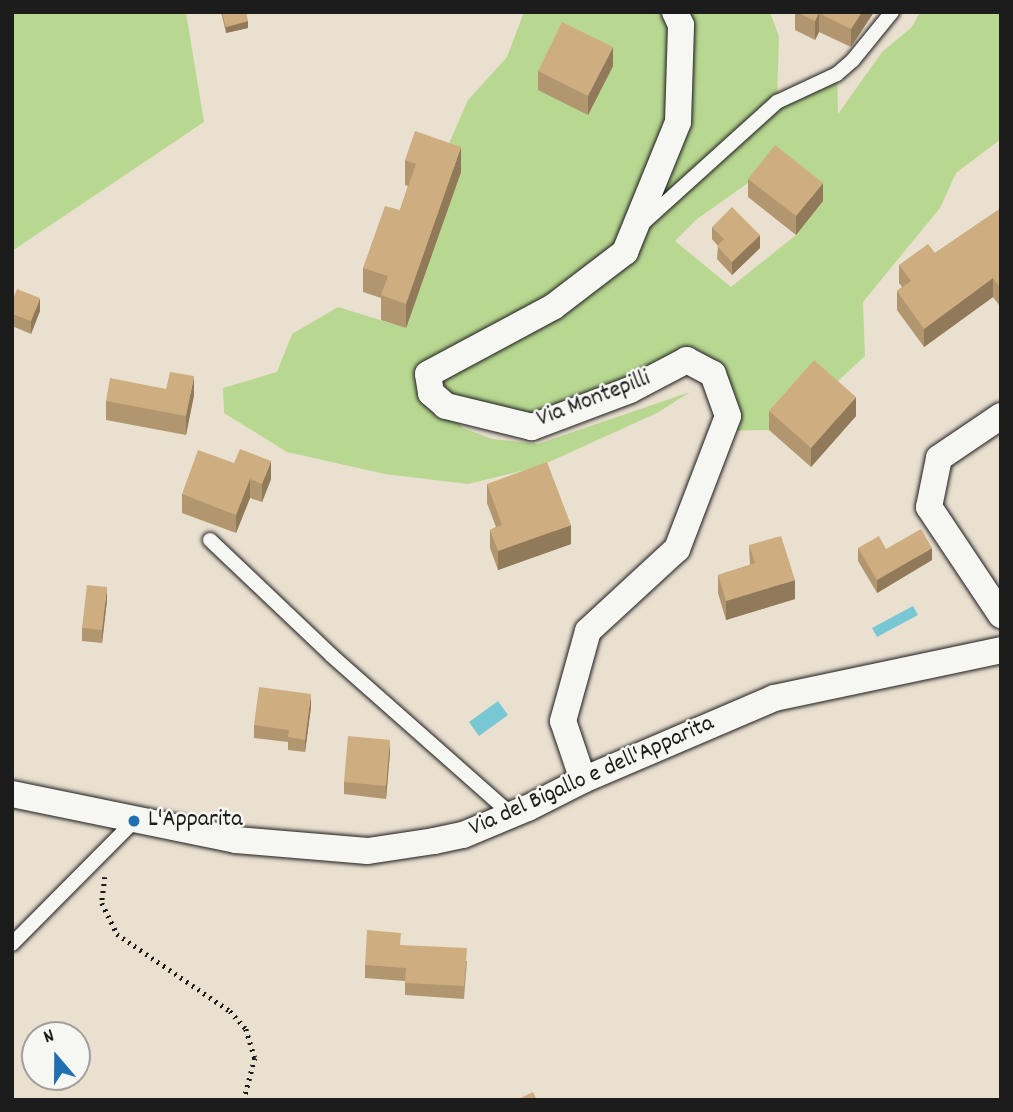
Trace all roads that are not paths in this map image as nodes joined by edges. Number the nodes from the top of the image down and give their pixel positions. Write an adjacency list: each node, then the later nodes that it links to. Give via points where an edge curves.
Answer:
1 (675, 12): 3 (street, Via Montepilli, via 681,25 678,122)
2 (892, 12): 3 (lane, via 837,74 777,102)
3 (636, 229): 8 (street, Via Montepilli, via 625,252 553,307 428,374 431,393 446,406 532,427 630,390 687,360 713,374 728,416 677,549 588,631 563,721)
4 (1001, 416): 6 (street, via 939,458 929,506)
5 (210, 540): 10 (lane, via 331,655)
6 (1001, 615)
7 (1001, 650): 8 (street, Via del Bigallo e dell'Apparita, via 774,698)
8 (583, 780): 10 (street, Via del Bigallo e dell'Apparita)
9 (12, 794): 11 (street, Via del Bigallo e dell'Apparita)
10 (512, 815): 11 (street, Via del Bigallo e dell'Apparita, via 463,835 368,851 236,840)
11 (134, 821): 12 (lane)
12 (12, 944)

